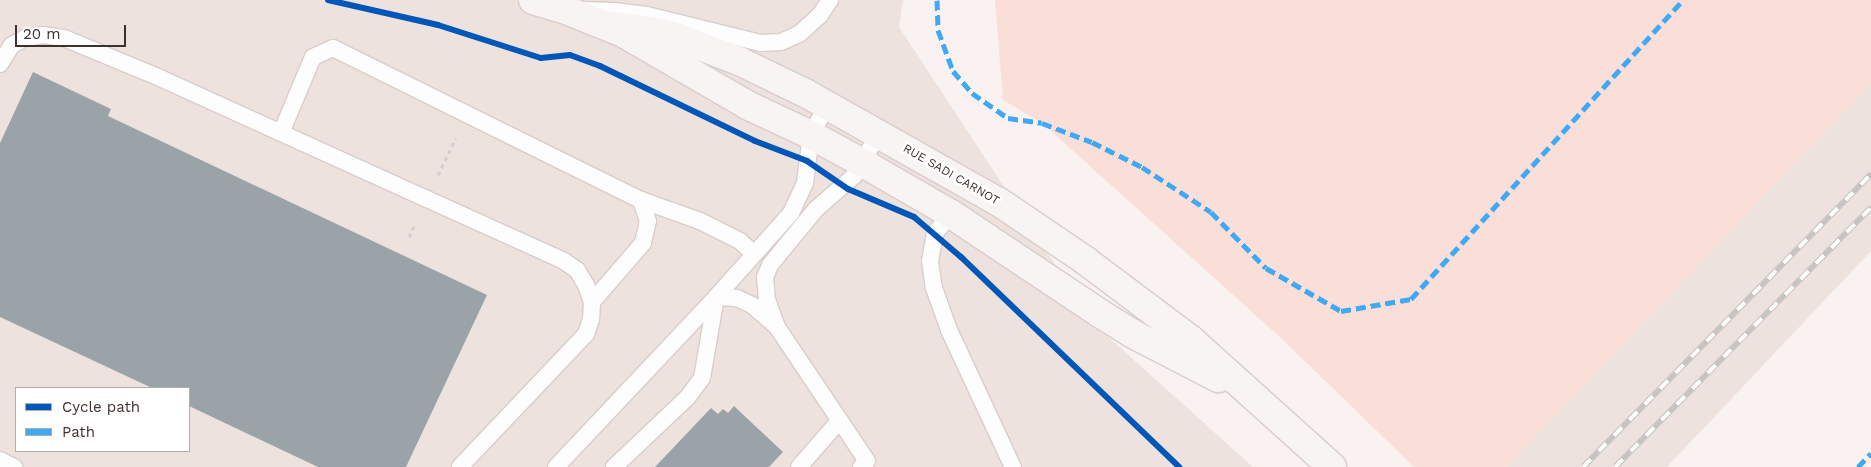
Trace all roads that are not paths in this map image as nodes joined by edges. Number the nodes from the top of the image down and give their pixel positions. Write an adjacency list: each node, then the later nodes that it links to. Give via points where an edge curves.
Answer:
1 (533, 0): 3 (main road, RUE SADI CARNOT)
2 (830, 0): 3 (lane, via 820,15 798,34 781,42 761,43 647,15)
3 (566, 10): 4 (main road, RUE SADI CARNOT)
4 (606, 25): 6 (main road, RUE SADI CARNOT, via 673,36 739,61); 9 (main road, RUE SADI CARNOT, via 747,105)
5 (0, 64): 7 (lane, via 12,45 25,38 43,35 64,38)
6 (827, 105): 8 (main road, RUE SADI CARNOT); 9 (lane)
7 (281, 133): 11 (lane, via 313,57 333,48); 15 (lane, via 564,261 577,270)
8 (879, 133): 10 (lane); 17 (main road, RUE SADI CARNOT, via 998,202 1086,261 1190,339)
9 (811, 135): 10 (main road, RUE SADI CARNOT); 13 (lane, via 800,197 791,213)
10 (862, 163): 12 (main road, RUE SADI CARNOT); 16 (lane, via 854,176 816,209 770,265 765,277 766,293)
11 (641, 200): 13 (lane, via 700,221 740,241); 15 (lane, via 648,220 643,243)
12 (951, 214): 17 (main road, RUE SADI CARNOT, via 1101,314); 26 (lane, via 935,233 930,261 934,288 949,330)
13 (754, 254): 14 (lane)
14 (716, 297): 16 (lane, via 737,298); 21 (lane, via 702,378 687,398); 24 (lane)
15 (592, 302): 23 (lane, via 586,334)
16 (777, 327): 18 (lane)
17 (1256, 400): 27 (main road, RUE SADI CARNOT)
18 (840, 420): 20 (lane); 25 (lane)
19 (0, 460): 22 (lane)
20 (867, 465)
21 (617, 466)
22 (14, 467)
23 (460, 467)
24 (556, 467)
25 (799, 467)
26 (1014, 467)
27 (1332, 467)

